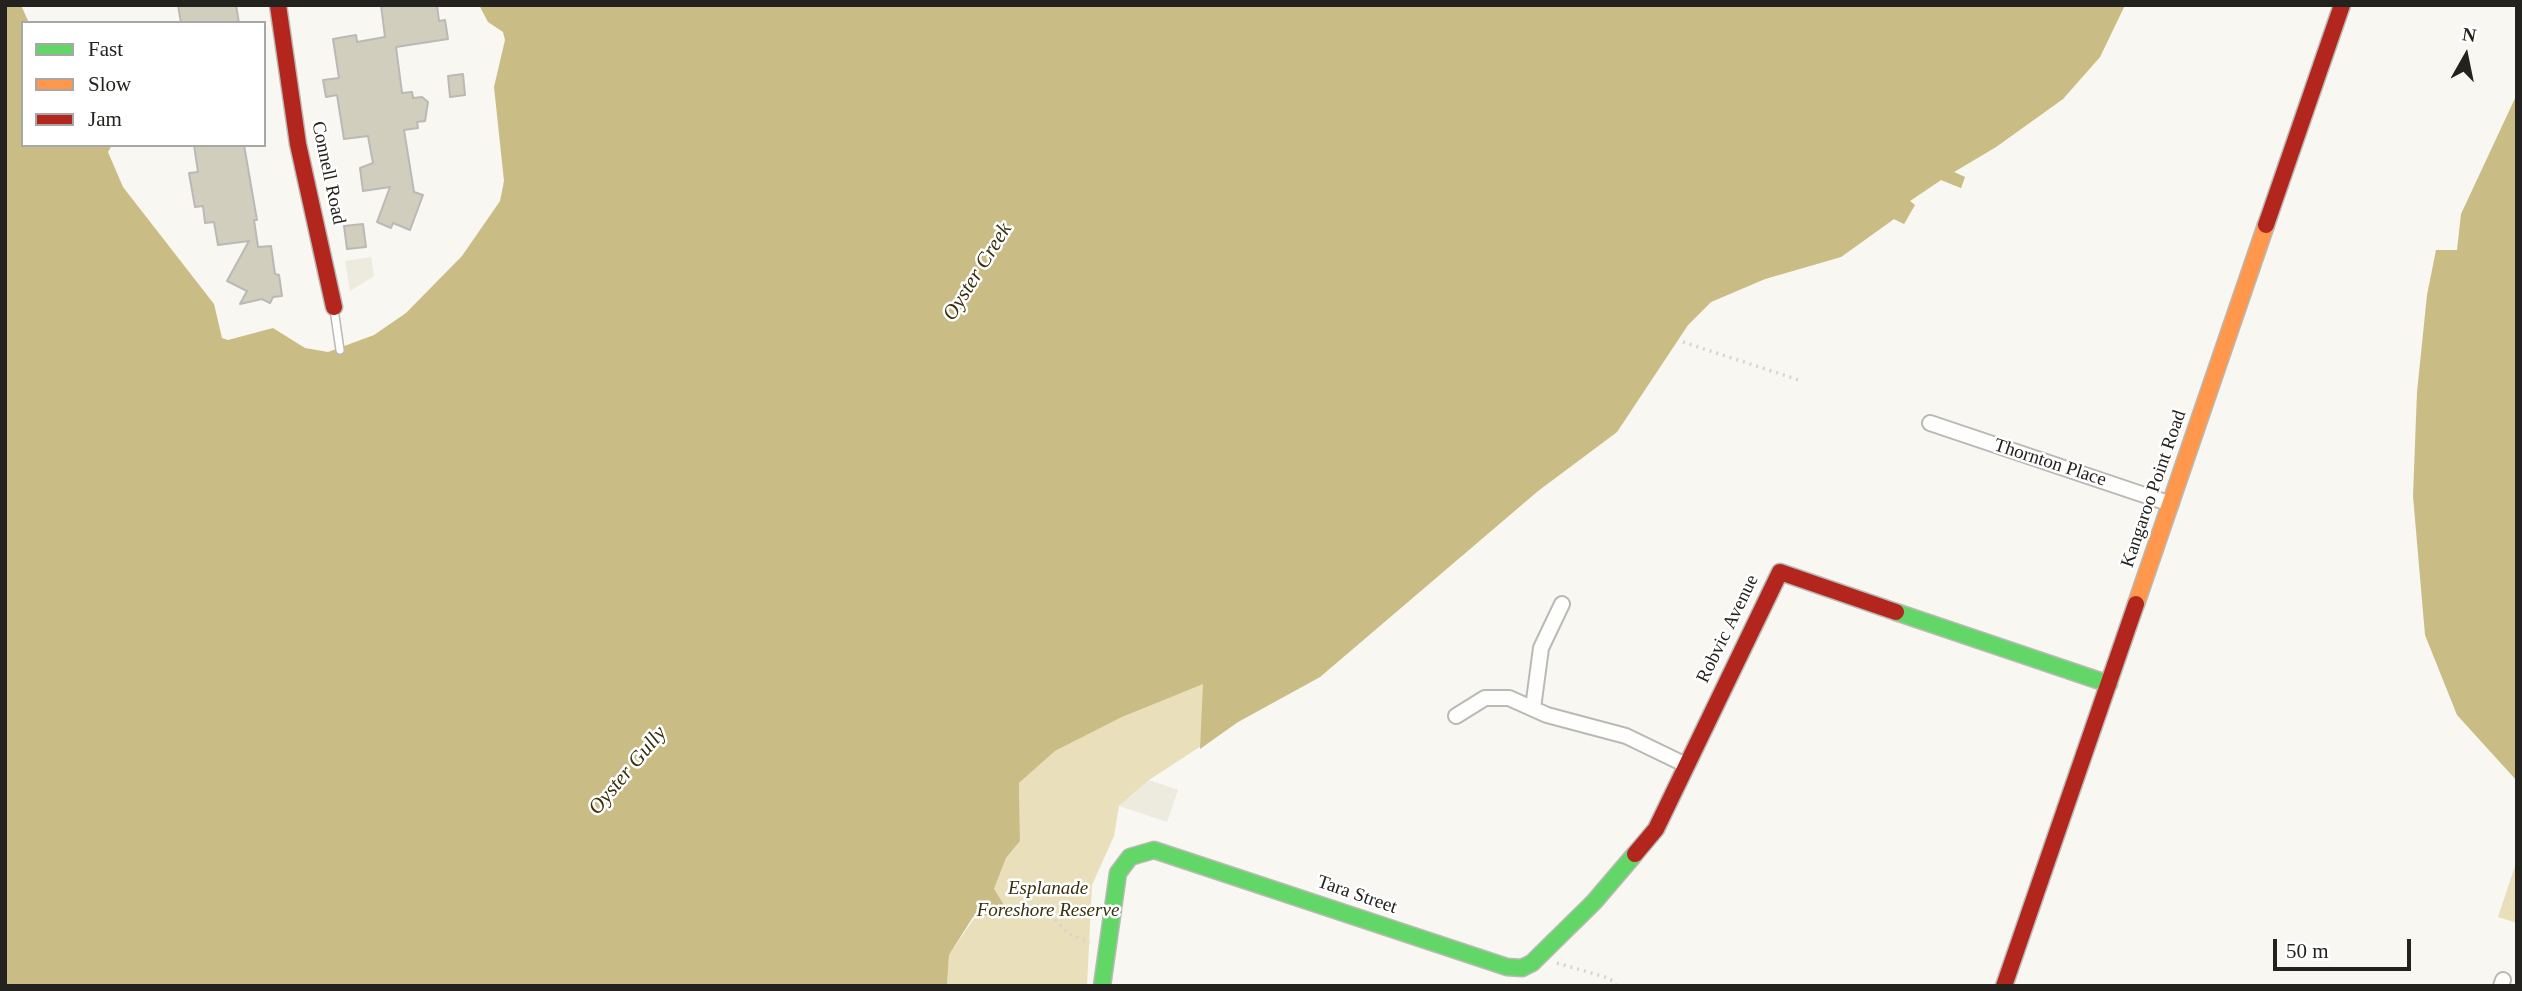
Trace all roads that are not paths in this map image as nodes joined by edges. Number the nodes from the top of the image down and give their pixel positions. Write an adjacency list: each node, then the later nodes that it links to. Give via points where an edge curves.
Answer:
1 (278, 5): 3 (street, Connell Road, via 299,144)
2 (2342, 5): 6 (street, Kangaroo Point Road)
3 (334, 307): 4 (lane, Connell Road)
4 (340, 350)
5 (1930, 423): 6 (street, Thornton Place)
6 (2171, 504): 8 (street, Kangaroo Point Road)
7 (1562, 604): 9 (street, via 1541,648)
8 (2109, 684): 11 (street, Robvic Avenue, via 1780,572); 14 (street, Kangaroo Point Road)
9 (1533, 708): 10 (street, via 1493,696); 11 (street, via 1626,736)
10 (1456, 716)
11 (1686, 765): 12 (street, Robvic Avenue, via 1656,829)
12 (1545, 954): 13 (street, Tara Street, via 1522,968 1507,967 1154,850 1130,857 1118,873)
13 (1102, 986)
14 (2004, 986)

